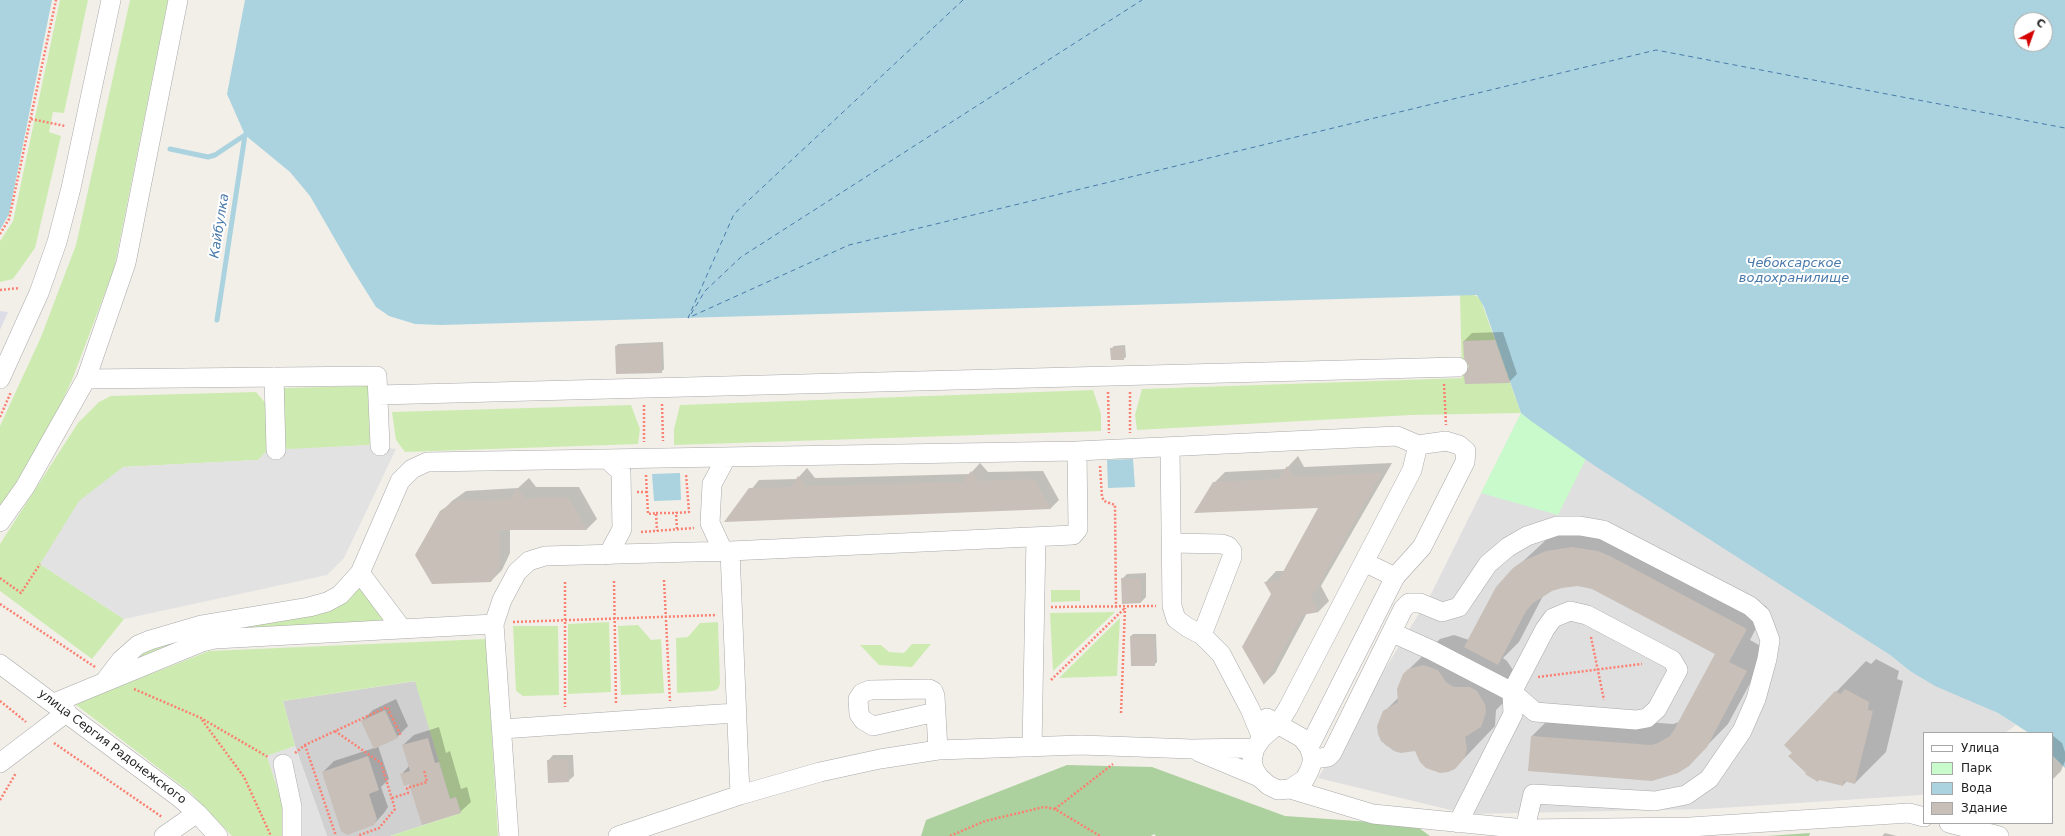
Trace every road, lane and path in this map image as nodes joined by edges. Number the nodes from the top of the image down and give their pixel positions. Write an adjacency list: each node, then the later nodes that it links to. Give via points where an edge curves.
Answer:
1 (56, 0): 4 (path)
2 (111, 0): 17 (street, via 58,242 39,293)
3 (178, 0): 18 (street, via 126,263)
4 (31, 119): 6 (path); 8 (path, via 9,219)
5 (67, 119): 6 (path)
6 (66, 126): 7 (path)
7 (64, 134)
8 (0, 234)
9 (24, 281): 10 (path)
10 (20, 288): 11 (path); 12 (path)
11 (0, 290)
12 (18, 294)
13 (1450, 367): 14 (street); 23 (path)
14 (1130, 375): 15 (street); 21 (path)
15 (1107, 376): 19 (street); 22 (path)
16 (274, 377): 18 (street); 20 (street, via 378,376); 28 (street)
17 (0, 379)
18 (86, 379): 37 (street, via 25,487)
19 (653, 388): 20 (street); 27 (path); 31 (path)
20 (378, 395): 25 (street)
21 (1130, 429)
22 (1109, 430)
23 (1446, 441): 24 (street); 49 (street, via 1459,445 1466,451 1465,462 1422,547)
24 (1418, 445): 26 (street, via 1397,436); 46 (street, via 1412,470)
25 (380, 446)
26 (1170, 447): 29 (street); 43 (street)
27 (663, 448)
28 (276, 450)
29 (1100, 450): 30 (street); 56 (path, via 1102,497 1104,501 1115,505)
30 (1077, 451): 32 (street); 42 (street, via 1078,529 1074,535)
31 (645, 454): 33 (street); 34 (street); 35 (path, via 648,514)
32 (726, 458): 33 (street); 44 (street, via 712,484 710,523)
33 (686, 459): 36 (path, via 689,512)
34 (608, 460): 45 (street, via 621,472 622,530); 48 (street, via 427,462 412,468 400,481)
35 (656, 513): 36 (path); 40 (path)
36 (676, 513): 39 (path)
37 (0, 522)
38 (696, 528): 39 (path)
39 (677, 529): 40 (path)
40 (657, 531): 41 (path)
41 (641, 532)
42 (1036, 537): 44 (street); 55 (street)
43 (1172, 543): 54 (street); 67 (street, via 1222,544 1232,551 1232,557)
44 (726, 551): 45 (street); 58 (street)
45 (608, 554): 64 (street, via 545,556 529,561 513,579)
46 (1364, 562): 49 (street); 86 (street)
47 (40, 564): 50 (path, via 20,593)
48 (360, 573): 65 (street); 71 (street, via 340,595 327,602 201,625 138,645 121,660)
49 (1395, 577): 91 (street)
50 (0, 578)
51 (664, 580): 60 (path)
52 (614, 581): 61 (path)
53 (565, 582): 62 (path)
54 (1172, 606): 57 (path); 67 (street, via 1176,619)
55 (1035, 607): 56 (path); 72 (street)
56 (1116, 608): 57 (path)
57 (1125, 608): 72 (path, via 1052,680); 78 (path)
58 (732, 615): 60 (path); 77 (street)
59 (1587, 615): 68 (street); 70 (path); 73 (street, via 1570,611 1554,618 1545,629)
60 (666, 617): 61 (path); 80 (path)
61 (615, 618): 62 (path); 81 (path)
62 (565, 620): 63 (path); 82 (path)
63 (513, 622)
64 (494, 624): 65 (street); 83 (street)
65 (402, 629): 71 (street, via 215,639)
66 (1393, 633): 73 (street); 91 (street, via 1332,753); 106 (street, via 1409,603 1420,603 1442,612 1459,607 1488,564 1508,547 1527,536 1557,526 1603,530 1750,606 1761,616 1770,640 1756,699 1742,731 1709,780 1686,794 1655,801 1533,794)
67 (1202, 635): 86 (street, via 1221,654 1250,709)
68 (1672, 660): 70 (path); 79 (street, via 1678,670 1657,709 1648,718 1636,720)
69 (0, 664): 75 (street, улица Сергия Радонежского)
70 (1598, 670): 73 (path); 79 (path)
71 (104, 682): 75 (street)
72 (1033, 686): 88 (street)
73 (1515, 686): 79 (street, via 1535,712); 104 (street, via 1513,714)
74 (0, 701): 85 (path)
75 (60, 708): 85 (street); 102 (street, улица Сергия Радонежского)
76 (936, 712): 90 (street)
77 (735, 713): 80 (street); 98 (street)
78 (1121, 713)
79 (1607, 717)
80 (670, 718): 81 (street)
81 (616, 721): 82 (street)
82 (565, 725): 83 (street)
83 (502, 729): 113 (street)
84 (335, 731): 87 (path, via 387,707); 99 (path, via 381,763); 111 (path, via 305,745)
85 (40, 733): 92 (street); 107 (path, via 146,804)
86 (1271, 735): 89 (street); 91 (street, via 1302,738); 96 (street, via 1252,760)
87 (401, 736)
88 (1032, 747): 89 (street, via 1081,745); 90 (street)
89 (1192, 749): 96 (street)
90 (938, 750): 98 (street, via 820,772)
91 (1311, 758): 97 (street, via 1305,779); 100 (street, via 1313,779 1322,791)
92 (0, 763)
93 (282, 764): 109 (path, via 201,718 244,777); 110 (street, via 292,807)
94 (424, 770): 99 (path, via 427,782 407,788 408,793)
95 (1102, 774): 101 (path)
96 (1259, 777): 97 (street, via 1278,790)
97 (1290, 790): 100 (street)
98 (740, 795): 114 (street)
99 (392, 798): 112 (path, via 395,810 380,828)
100 (1339, 805): 104 (street, via 1373,814)
101 (1055, 809): 115 (path, via 1044,807 985,821); 116 (path)
102 (197, 812): 107 (street); 108 (street, улица Сергия Радонежского)
103 (1923, 817): 106 (street, via 1909,813 1690,827)
104 (1458, 824): 106 (street)
105 (1953, 824): 117 (street)
106 (1525, 829)
107 (170, 832)
108 (218, 836)
109 (271, 836)
110 (292, 836)
111 (336, 836)
112 (357, 836)
113 (509, 836)
114 (618, 836)
115 (950, 836)
116 (1100, 836)
117 (1999, 836)

